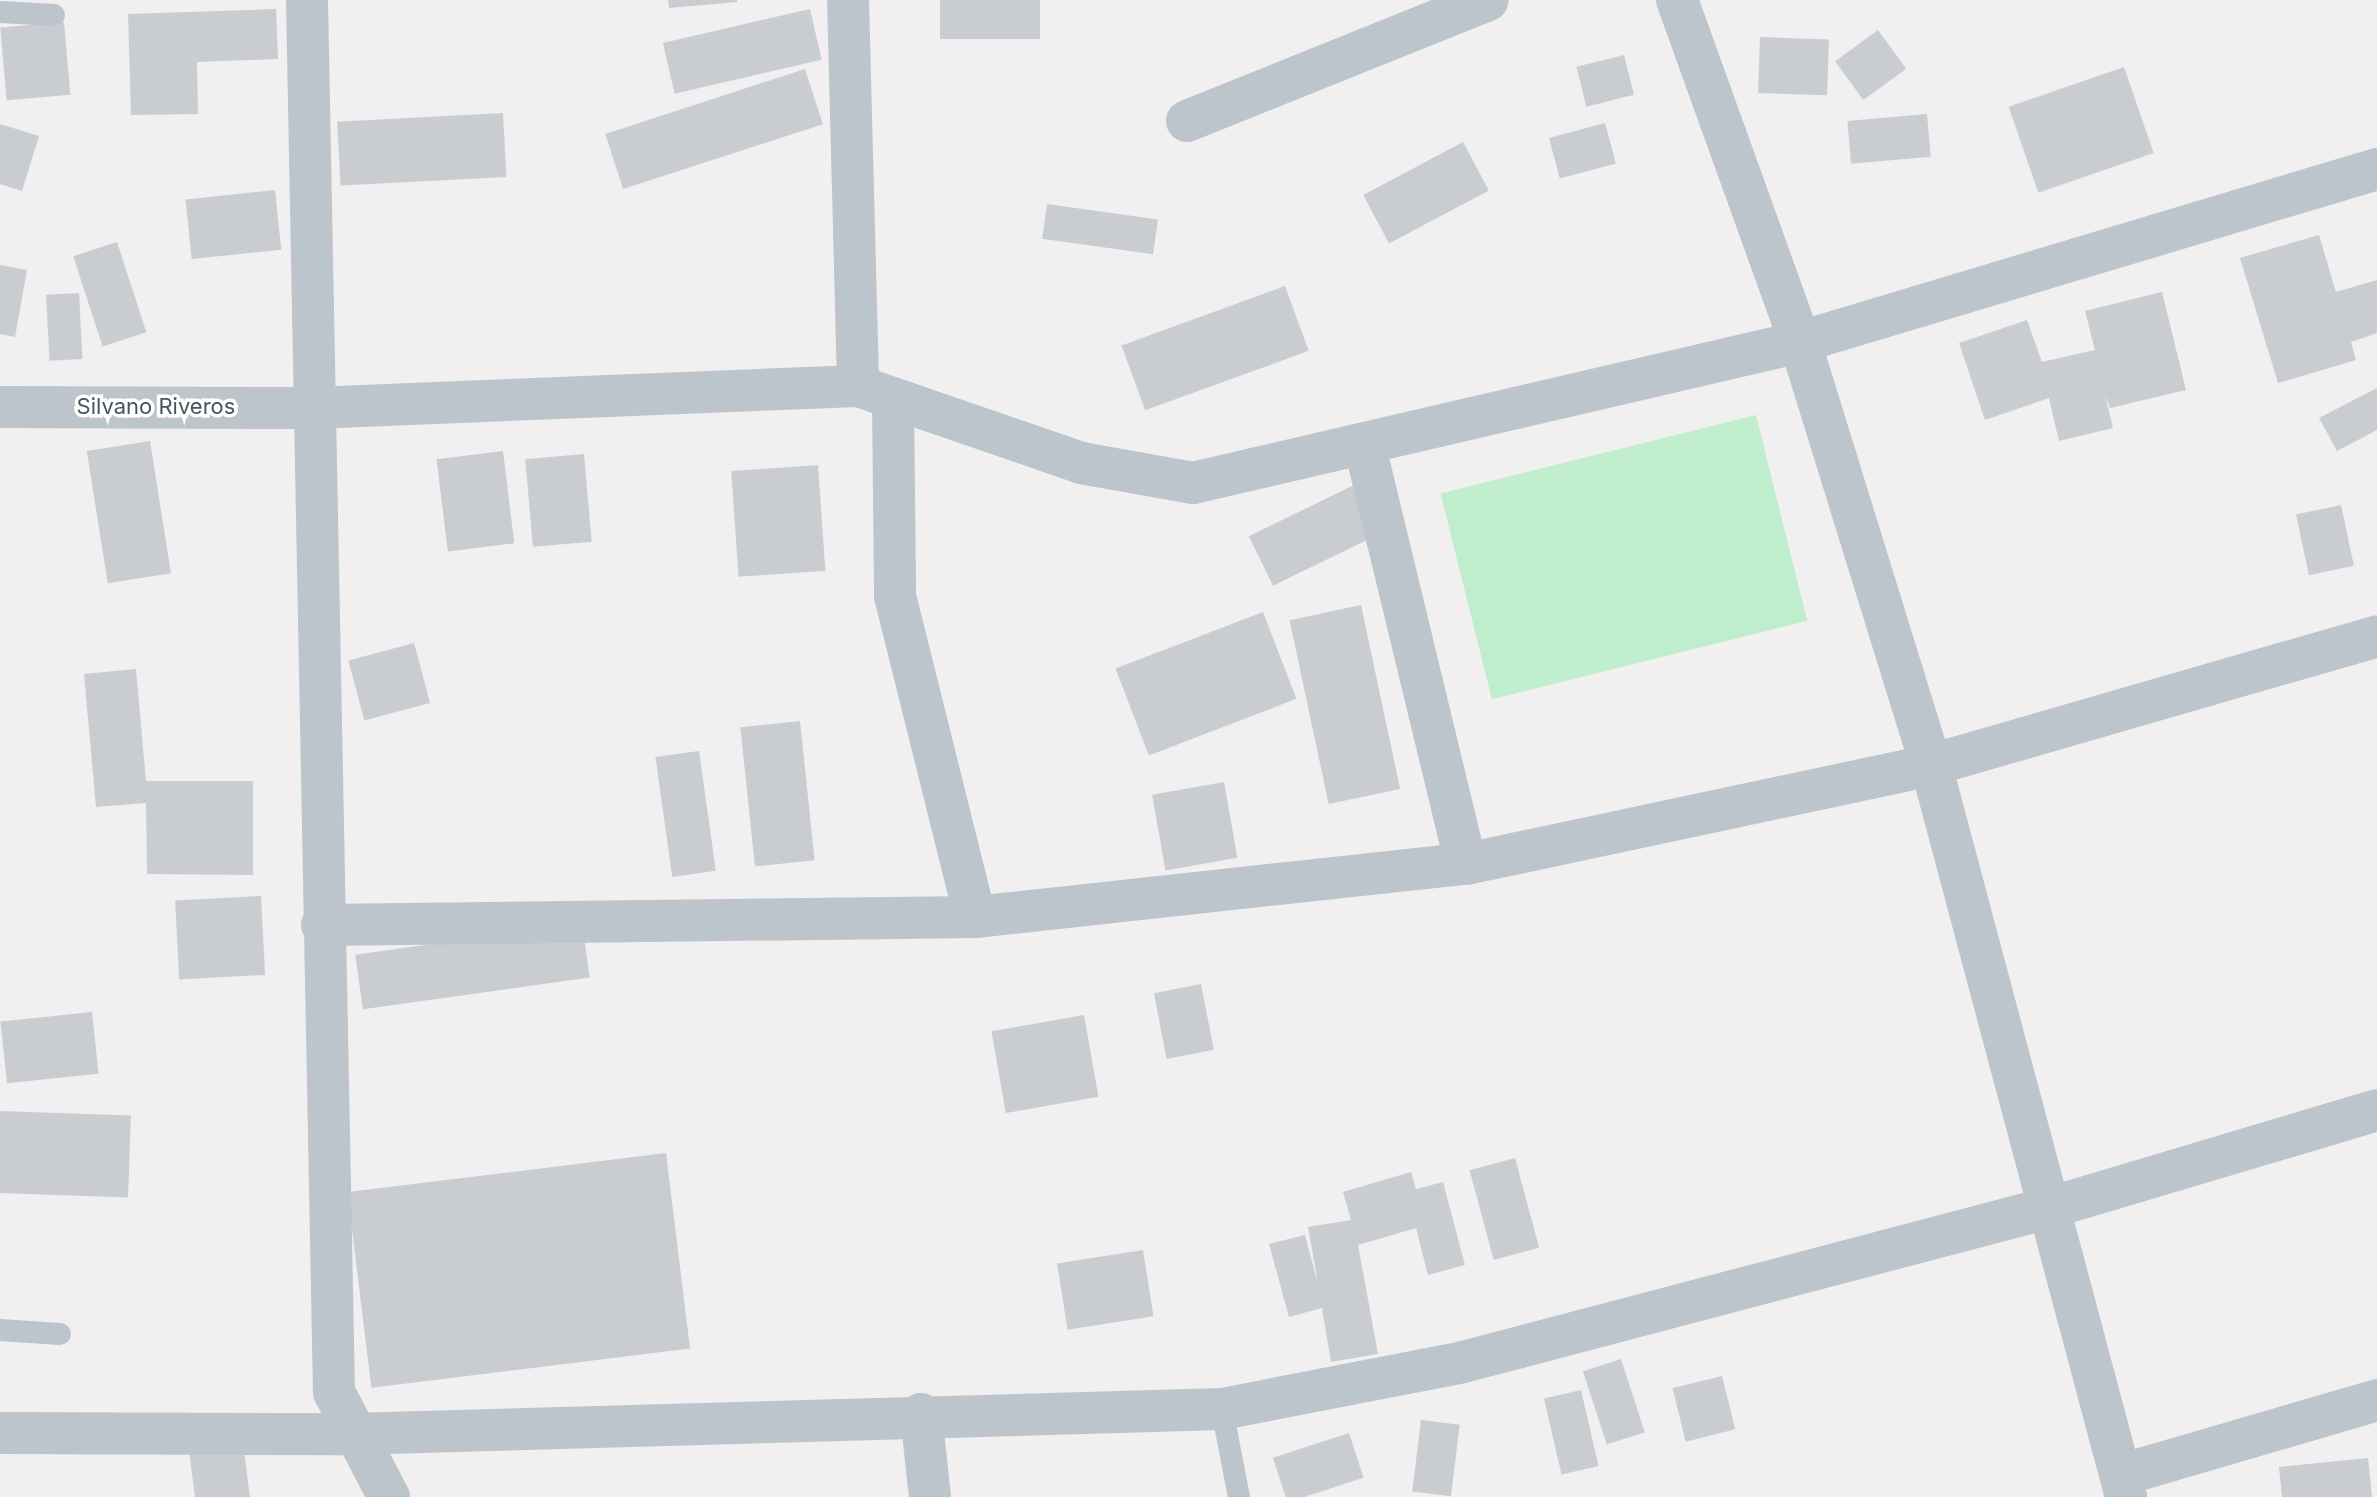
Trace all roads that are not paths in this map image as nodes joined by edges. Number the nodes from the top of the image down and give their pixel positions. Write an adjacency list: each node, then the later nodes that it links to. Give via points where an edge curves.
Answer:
1 (307, 0): 12 (street)
2 (848, 0): 10 (street)
3 (1488, 0): 7 (street)
4 (1677, 0): 9 (street)
5 (0, 12): 6 (lane)
6 (54, 15)
7 (1187, 121)
8 (2377, 169): 9 (street)
9 (1800, 342): 13 (street); 15 (street)
10 (875, 392): 12 (street, Silvano Riveros); 13 (street, via 1081,463 1193,483); 17 (street, via 895,596)
11 (0, 407): 12 (street, Silvano Riveros)
12 (312, 408): 18 (street)
13 (1365, 447): 16 (street)
14 (2377, 636): 15 (street)
15 (1931, 765): 16 (street); 20 (street)
16 (1466, 864): 17 (street)
17 (975, 917): 18 (street)
18 (322, 925): 27 (street, via 334,1392)
19 (2377, 1110): 20 (street)
20 (2052, 1207): 24 (street, via 1463,1362); 28 (street)
21 (0, 1330): 22 (lane)
22 (60, 1334)
23 (2377, 1400): 28 (street)
24 (1222, 1409): 25 (street); 31 (lane)
25 (921, 1414): 27 (street); 30 (street)
26 (0, 1433): 27 (street)
27 (351, 1434): 29 (street)
28 (2123, 1486)
29 (389, 1497)
30 (930, 1497)
31 (1239, 1497)

